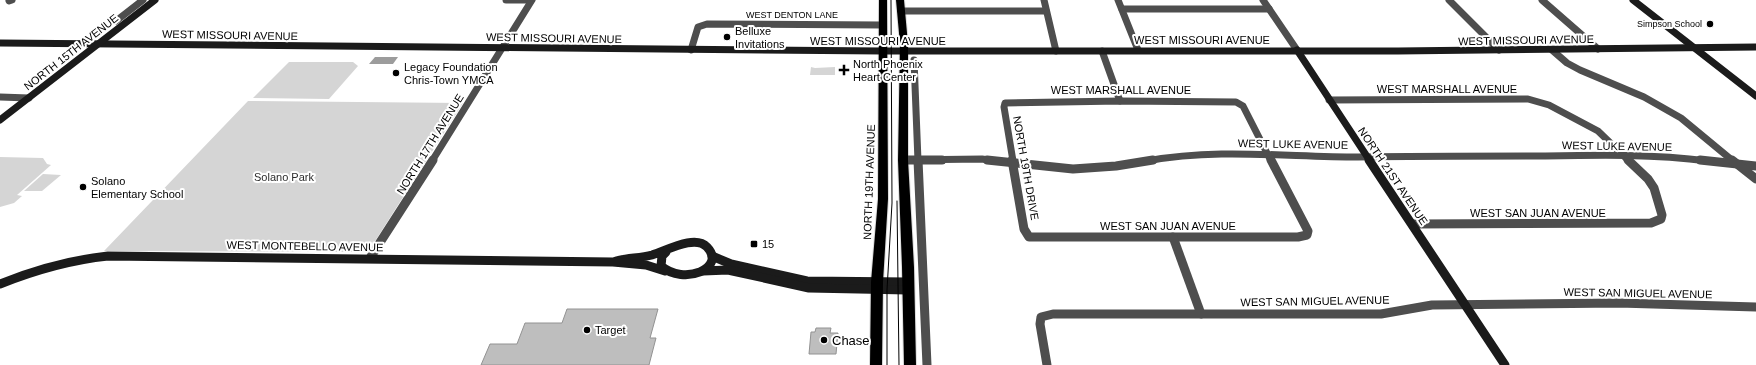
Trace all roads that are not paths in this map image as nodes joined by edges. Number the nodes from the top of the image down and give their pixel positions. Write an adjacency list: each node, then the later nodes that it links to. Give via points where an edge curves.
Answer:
1 (143, 0): 17 (street, NORTH 15TH AVENUE)
2 (155, 0): 20 (street, NORTH 15TH AVENUE)
3 (506, 0): 4 (street)
4 (531, 0): 21 (street, NORTH 17TH AVENUE)
5 (883, 0): 18 (main road, NORTH 19TH AVENUE)
6 (900, 0): 15 (main road)
7 (1044, 0): 16 (street)
8 (1118, 0): 13 (street)
9 (1263, 0): 14 (street, NORTH 21ST AVENUE)
10 (1449, 0): 28 (street)
11 (1542, 0): 24 (street)
12 (1633, 0): 23 (street)
13 (1122, 9): 14 (street); 26 (street)
14 (1269, 9): 27 (street, NORTH 21ST AVENUE)
15 (901, 11): 16 (street); 31 (main road)
16 (1046, 11): 32 (street)
17 (116, 21)
18 (882, 25): 25 (street, WEST DENTON LANE, via 701,25 698,27); 30 (main road, NORTH 19TH AVENUE)
19 (0, 43): 20 (street, WEST MISSOURI AVENUE)
20 (99, 44): 21 (street, WEST MISSOURI AVENUE); 37 (street, NORTH 15TH AVENUE)
21 (503, 47): 25 (street, WEST MISSOURI AVENUE); 56 (street, NORTH 17TH AVENUE)
22 (1756, 47): 23 (street, WEST MISSOURI AVENUE)
23 (1695, 48): 24 (street, WEST MISSOURI AVENUE); 35 (street)
24 (1598, 49): 29 (street, WEST MISSOURI AVENUE)
25 (691, 50): 30 (street, WEST MISSOURI AVENUE)
26 (1138, 50): 27 (street, WEST MISSOURI AVENUE); 33 (street, WEST MISSOURI AVENUE)
27 (1297, 50): 28 (street, WEST MISSOURI AVENUE); 38 (street, NORTH 21ST AVENUE)
28 (1499, 50): 29 (street, WEST MISSOURI AVENUE)
29 (1552, 50): 48 (street, via 1580,70 1674,114)
30 (882, 51): 31 (street, WEST MISSOURI AVENUE); 61 (main road, NORTH 19TH AVENUE, via 883,191)
31 (904, 51): 32 (street, WEST MISSOURI AVENUE); 45 (main road)
32 (1056, 51): 33 (street, WEST MISSOURI AVENUE)
33 (1102, 51): 39 (street)
34 (914, 60): 46 (street)
35 (1756, 96)
36 (0, 97): 37 (street)
37 (30, 98): 41 (street, NORTH 15TH AVENUE)
38 (1329, 100): 43 (street, WEST MARSHALL AVENUE, via 1540,101 1598,131); 44 (street, NORTH 21ST AVENUE)
39 (1120, 101): 40 (street, WEST MARSHALL AVENUE); 42 (street, WEST MARSHALL AVENUE, via 1236,102 1243,106)
40 (1005, 103): 47 (street, NORTH 19TH DRIVE)
41 (0, 120)
42 (1268, 154): 44 (street, WEST LUKE AVENUE); 47 (street, WEST LUKE AVENUE, via 1194,154 1090,169 1048,168); 53 (street, WEST SAN JUAN AVENUE, via 1308,231 1307,235)
43 (1624, 155): 44 (street, WEST LUKE AVENUE); 48 (street, WEST LUKE AVENUE); 51 (street, WEST SAN JUAN AVENUE, via 1654,188 1661,219 1651,223)
44 (1366, 157): 51 (street, NORTH 21ST AVENUE)
45 (903, 160): 46 (street, WEST LUKE AVENUE); 62 (main road)
46 (919, 160): 47 (street, WEST LUKE AVENUE, via 982,159); 68 (street)
47 (1013, 163): 52 (street, NORTH 19TH DRIVE, via 1024,228)
48 (1737, 163): 49 (street, WEST LUKE AVENUE); 50 (street)
49 (1756, 166)
50 (1756, 179)
51 (1413, 224): 63 (street, NORTH 21ST AVENUE)
52 (1029, 237): 53 (street, WEST SAN JUAN AVENUE)
53 (1173, 237): 65 (street)
54 (666, 252): 55 (street, WEST MONTEBELLO AVENUE, via 685,243 700,244 708,248); 57 (street, WEST MONTEBELLO AVENUE); 59 (street, via 661,262)
55 (712, 256): 58 (street); 61 (street, via 731,264 808,281)
56 (370, 258): 57 (street, WEST MONTEBELLO AVENUE); 60 (street, WEST MONTEBELLO AVENUE, via 104,256 53,265)
57 (614, 262): 59 (street, WEST MONTEBELLO AVENUE, via 652,265)
58 (703, 270): 59 (street, via 682,276); 61 (street, via 728,270 809,288)
59 (665, 271)
60 (0, 284)
61 (877, 286): 62 (street); 66 (main road, NORTH 19TH AVENUE)
62 (908, 286): 67 (main road)
63 (1465, 306): 64 (street, WEST SAN MIGUEL AVENUE, via 1619,303); 65 (street, WEST SAN MIGUEL AVENUE, via 1432,305 1381,314); 70 (street, NORTH 21ST AVENUE)
64 (1756, 307)
65 (1201, 314): 69 (street, WEST SAN MIGUEL AVENUE, via 1041,316)
66 (876, 365)
67 (910, 365)
68 (927, 365)
69 (1047, 365)
70 (1505, 365)

